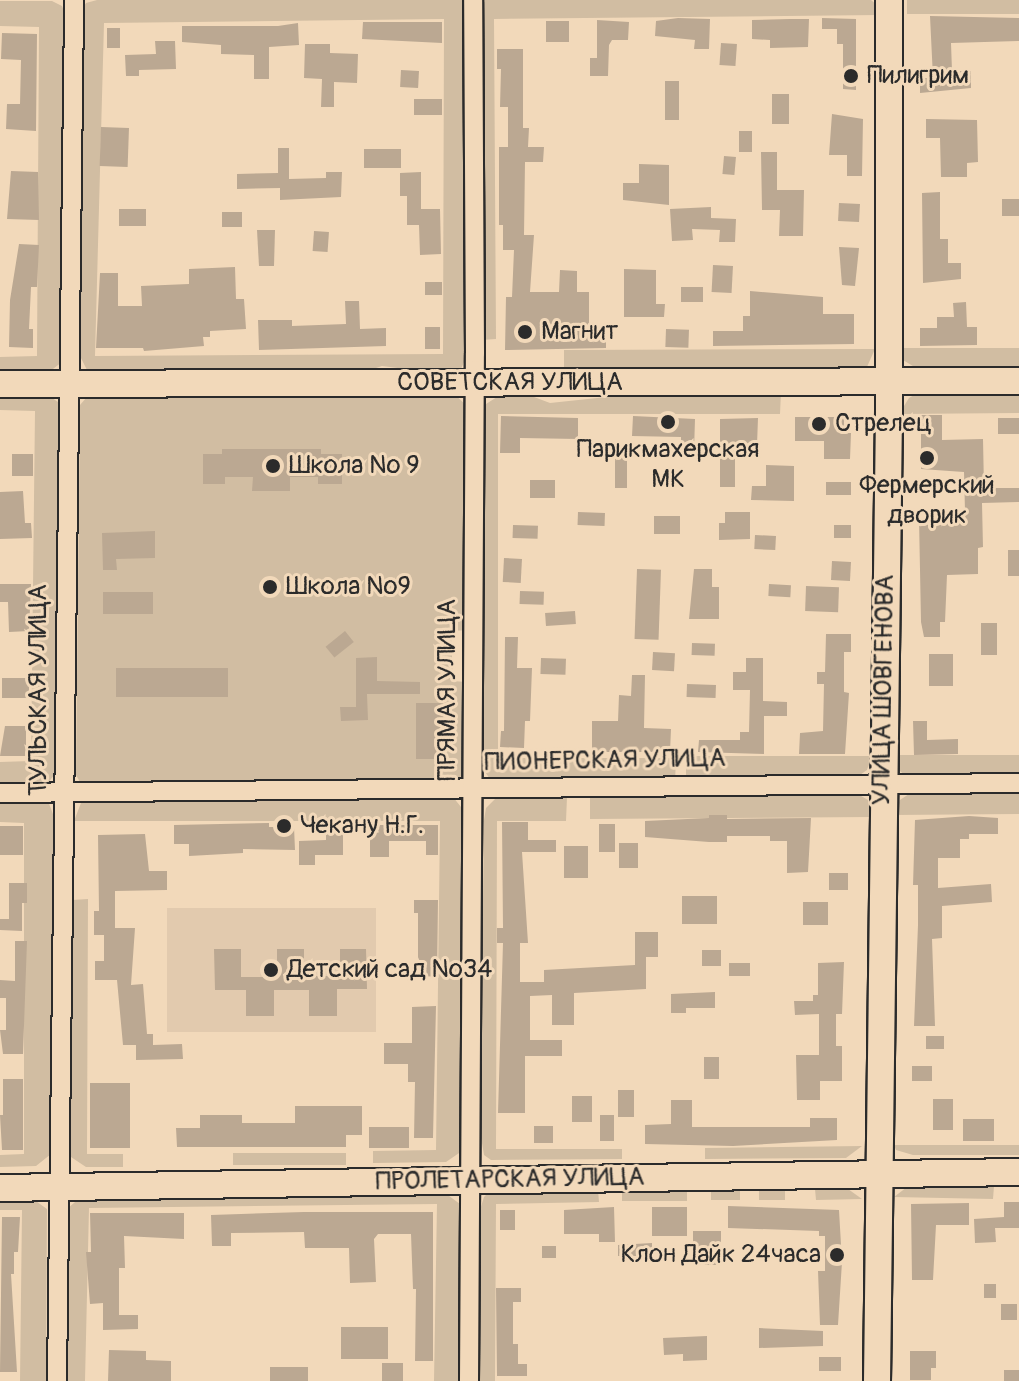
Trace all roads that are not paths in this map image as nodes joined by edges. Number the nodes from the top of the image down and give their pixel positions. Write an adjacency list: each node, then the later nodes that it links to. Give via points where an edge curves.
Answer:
1 (74, 0): 8 (street, ТУЛЬСКАЯ УЛИЦА)
2 (473, 0): 5 (street, ПРЯМАЯ УЛИЦА)
3 (889, 0): 6 (street, УЛИЦА ШОВГЕНОВА)
4 (1019, 381): 6 (street, СОВЕТСКАЯ УЛИЦА)
5 (475, 382): 6 (street, СОВЕТСКАЯ УЛИЦА); 8 (street, СОВЕТСКАЯ УЛИЦА); 11 (street, ПРЯМАЯ УЛИЦА)
6 (888, 383): 10 (street, УЛИЦА ШОВГЕНОВА)
7 (0, 384): 8 (street, СОВЕТСКАЯ УЛИЦА)
8 (69, 384): 13 (street, ТУЛЬСКАЯ УЛИЦА)
9 (1019, 783): 10 (street, ПИОНЕРСКАЯ УЛИЦА)
10 (882, 784): 11 (street, ПИОНЕРСКАЯ УЛИЦА); 14 (street, УЛИЦА ШОВГЕНОВА)
11 (473, 788): 13 (street, ПИОНЕРСКАЯ УЛИЦА); 16 (street, ПРЯМАЯ УЛИЦА)
12 (0, 793): 13 (street, ПИОНЕРСКАЯ УЛИЦА)
13 (65, 793): 17 (street, ТУЛЬСКАЯ УЛИЦА)
14 (877, 1172): 15 (street, ПРОЛЕТАРСКАЯ УЛИЦА); 16 (street, ПРОЛЕТАРСКАЯ УЛИЦА); 21 (street, УЛИЦА ШОВГЕНОВА)
15 (1019, 1172)
16 (471, 1182): 17 (street, ПРОЛЕТАРСКАЯ УЛИЦА); 20 (street, ПРЯМАЯ УЛИЦА)
17 (59, 1187): 18 (street, ПРОЛЕТАРСКАЯ УЛИЦА); 19 (street, ТУЛЬСКАЯ УЛИЦА)
18 (0, 1188)
19 (57, 1381)
20 (469, 1381)
21 (877, 1381)

